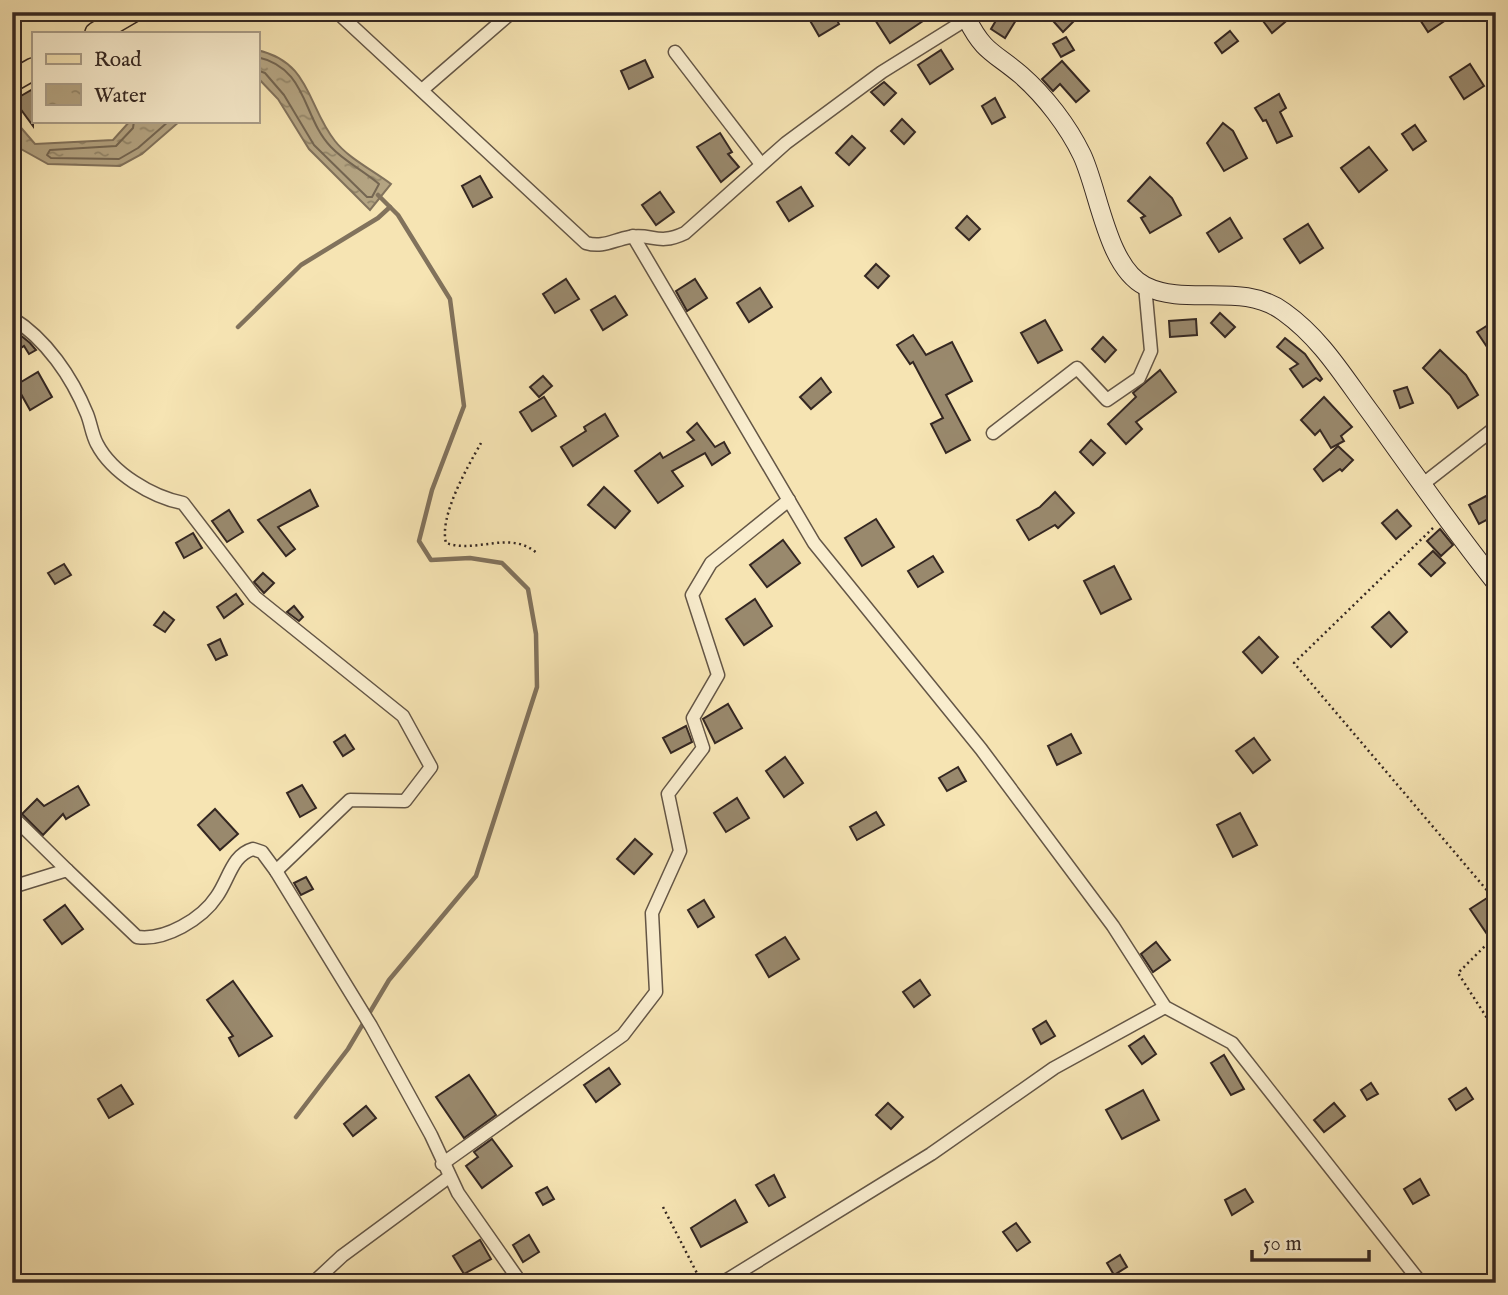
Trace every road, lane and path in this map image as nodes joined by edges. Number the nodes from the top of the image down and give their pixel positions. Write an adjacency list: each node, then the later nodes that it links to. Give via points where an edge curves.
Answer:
1 (132, 12): 7 (main road)
2 (263, 12): 3 (street)
3 (273, 12)
4 (337, 12): 11 (street)
5 (512, 12): 11 (street)
6 (970, 15): 12 (street, via 882,72); 14 (street, via 980,44 1021,75 1049,104 1082,154 1124,267)
7 (98, 32)
8 (675, 52): 12 (street)
9 (32, 70): 10 (main road)
10 (12, 81)
11 (422, 90): 13 (street, via 586,243 598,247)
12 (761, 164): 13 (street, via 685,233 670,240)
13 (633, 236): 20 (street)
14 (1145, 286): 17 (street, via 1151,351 1139,378 1107,400 1077,368); 19 (street, via 1180,293 1241,295 1285,312 1333,357)
15 (12, 318): 26 (street, via 31,330 60,365 106,458 127,477 168,500 183,503 254,597 402,716 431,767 405,801 350,800)
16 (1496, 427): 19 (street)
17 (993, 433)
18 (481, 443): 22 (path, via 461,479 442,530 446,543 459,548 509,541 528,545)
19 (1423, 484): 21 (street)
20 (789, 500): 30 (street, via 814,543 981,749 1113,926); 32 (street, via 711,563 692,595 718,675 693,718 703,748 668,794 680,851 652,913 656,992 623,1035)
21 (1445, 515): 23 (street); 28 (path, via 1294,663)
22 (538, 554)
23 (1496, 583)
24 (12, 816): 25 (street)
25 (67, 870): 26 (street, via 137,937 147,938 162,936 201,915 245,851 262,852); 27 (street)
26 (276, 871): 32 (street, via 371,1026)
27 (12, 887)
28 (1496, 901)
29 (1496, 935): 31 (path, via 1458,973)
30 (1165, 1007): 38 (street, via 1054,1068 930,1154); 39 (street, via 1232,1043)
31 (1496, 1032)
32 (442, 1164): 33 (street)
33 (449, 1177): 35 (street); 36 (street)
34 (663, 1207): 37 (path)
35 (313, 1283)
36 (521, 1283)
37 (702, 1283)
38 (722, 1283)
39 (1421, 1283)

